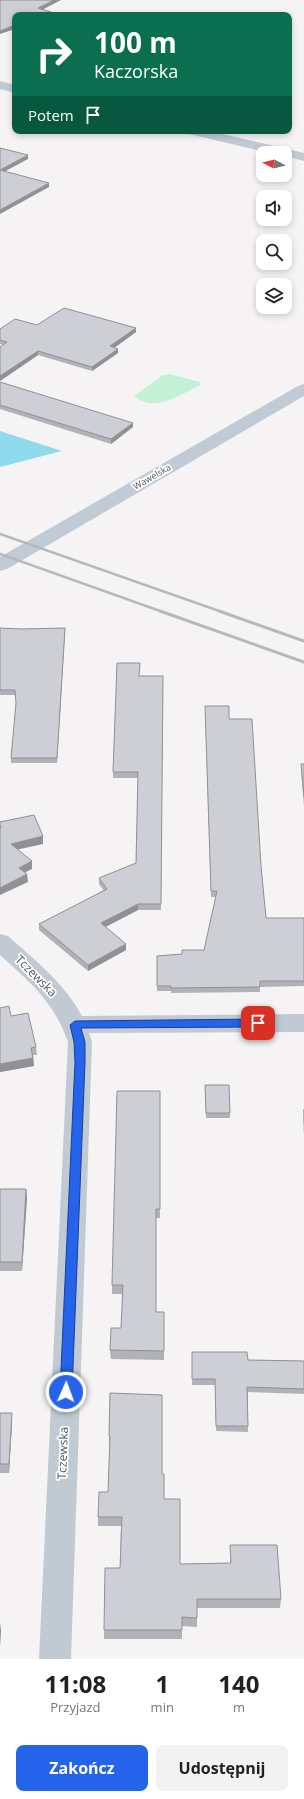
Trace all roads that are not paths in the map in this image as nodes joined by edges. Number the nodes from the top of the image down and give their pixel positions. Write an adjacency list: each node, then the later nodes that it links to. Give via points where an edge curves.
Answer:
1 (0, 84): 2 (street)
2 (12, 88)
3 (207, 134): 4 (street)
4 (304, 157)
5 (304, 389): 6 (street, Wawelska)
6 (0, 565)
7 (0, 942): 9 (street, Tczewska, via 50,987)
8 (304, 1023): 9 (street)
9 (75, 1025): 10 (street, Tczewska, via 80,1042 80,1062)
10 (55, 1659)

